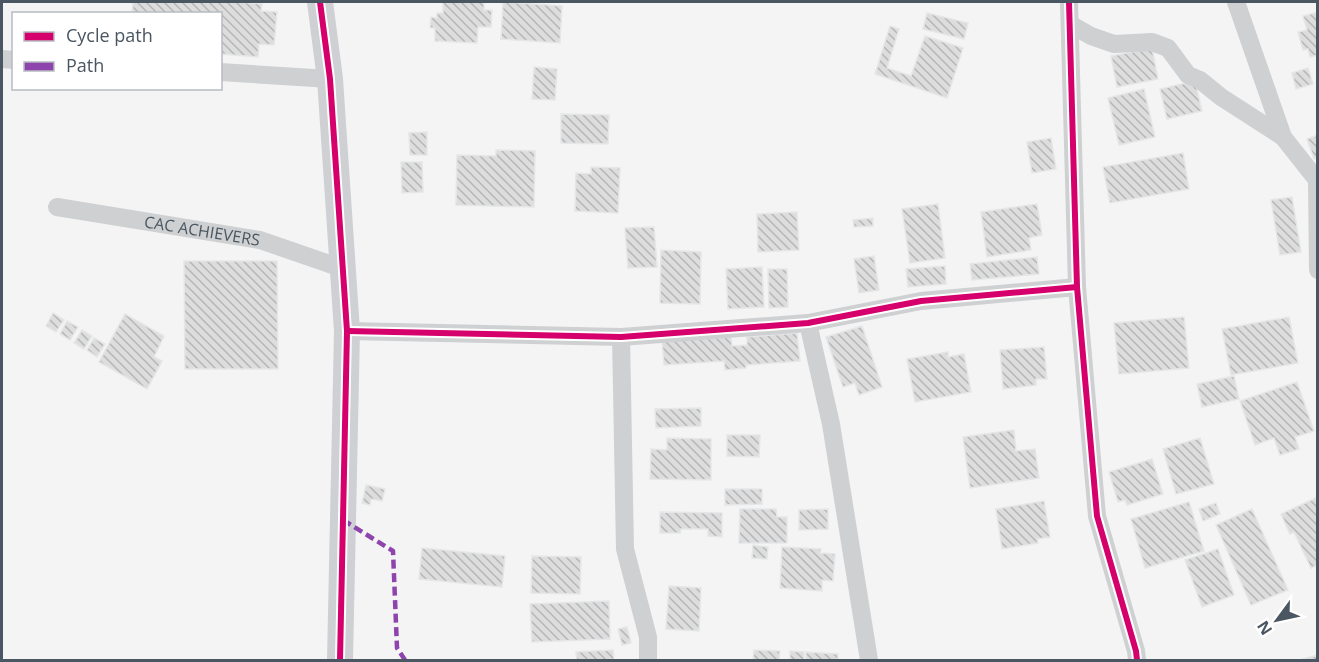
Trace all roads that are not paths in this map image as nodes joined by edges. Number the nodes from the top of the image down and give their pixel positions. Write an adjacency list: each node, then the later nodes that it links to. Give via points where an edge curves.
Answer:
1 (320, 2): 6 (street)
2 (1070, 2): 4 (street)
3 (1236, 2): 7 (street)
4 (1070, 24): 7 (street, via 1114,44 1152,42 1168,48 1188,75); 12 (street)
5 (222, 72): 6 (street)
6 (330, 79): 10 (street)
7 (1283, 136): 8 (street)
8 (1317, 180): 11 (street)
9 (57, 207): 10 (street, CAC ACHIEVERS, via 260,240)
10 (344, 269): 14 (street)
11 (1317, 270)
12 (1077, 287): 13 (street, via 921,301); 19 (street, via 1097,516)
13 (808, 323): 15 (street); 18 (street, via 831,424)
14 (347, 332): 15 (street); 16 (street)
15 (621, 337): 17 (street, via 626,549 648,637)
16 (340, 660)
17 (648, 660)
18 (869, 660)
19 (1137, 660)

